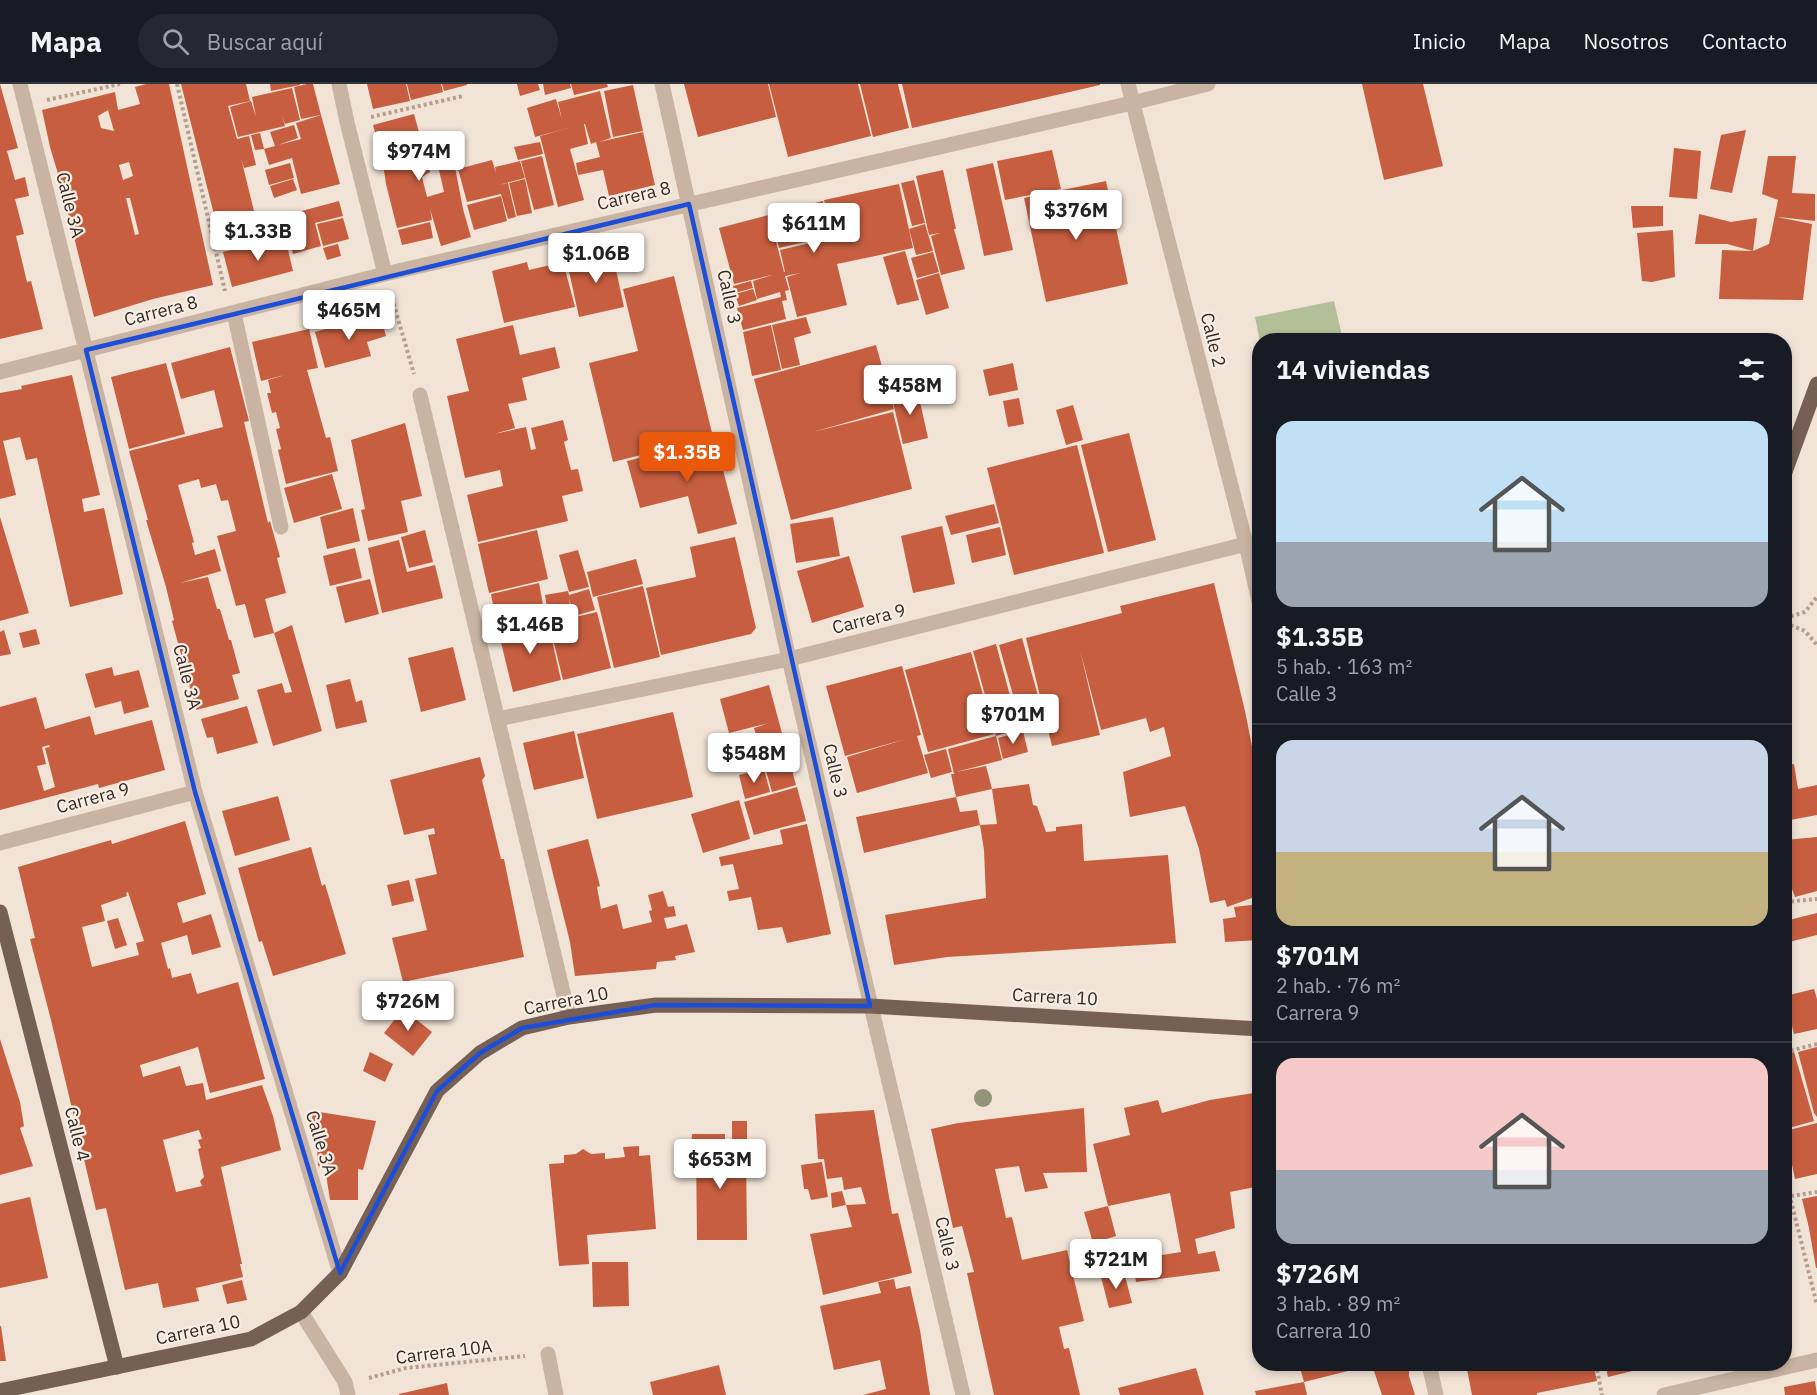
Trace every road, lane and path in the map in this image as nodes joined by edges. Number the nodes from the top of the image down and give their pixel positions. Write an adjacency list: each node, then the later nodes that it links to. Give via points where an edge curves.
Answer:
1 (20, 84): 10 (street, Calle 3A)
2 (120, 84): 10 (path)
3 (177, 84): 14 (path)
4 (339, 84): 11 (street)
5 (662, 84): 12 (street, Calle 3)
6 (1128, 84): 9 (street, Calle 2)
7 (1208, 84): 9 (street, Carrera 8)
8 (463, 96): 11 (path)
9 (1132, 103): 12 (street, Carrera 8); 21 (street, Calle 2)
10 (25, 105): 15 (street, Calle 3A)
11 (347, 122): 13 (street)
12 (689, 204): 13 (street, Carrera 8); 27 (street, Calle 3)
13 (385, 274): 14 (street, Carrera 8); 18 (path)
14 (232, 313): 15 (street, Carrera 8); 20 (street)
15 (86, 350): 16 (street, Carrera 8); 29 (street, Calle 3A)
16 (0, 372)
17 (1817, 384): 19 (main road)
18 (420, 395): 28 (street)
19 (1792, 453)
20 (281, 527)
21 (1246, 544): 22 (street, Calle 2); 27 (street, Carrera 9)
22 (1252, 571)
23 (1817, 597): 24 (path, via 1805,612)
24 (1792, 617)
25 (1792, 624): 26 (path)
26 (1817, 645)
27 (789, 659): 28 (street, Carrera 9); 34 (street, Calle 3)
28 (498, 719): 35 (street)
29 (195, 792): 30 (street, Carrera 9); 42 (street, Calle 3A)
30 (0, 843)
31 (1817, 898): 32 (path)
32 (1792, 901)
33 (0, 912): 48 (main road, Calle 4)
34 (870, 1006): 35 (main road, Carrera 10, via 656,1005); 36 (main road, Carrera 10); 55 (street, Calle 3)
35 (569, 1017): 42 (main road, Carrera 10, via 522,1028 480,1053 437,1091)
36 (1252, 1029)
37 (1817, 1044): 38 (path)
38 (1792, 1050)
39 (1817, 1192): 40 (path)
40 (1792, 1196)
41 (1792, 1215): 43 (path)
42 (340, 1273): 44 (main road, Carrera 10)
43 (1817, 1305)
44 (301, 1311): 48 (main road, Carrera 10, via 251,1339); 52 (street)
45 (548, 1354): 52 (path, Carrera 10A, via 406,1368); 54 (street)
46 (1817, 1360): 47 (street)
47 (1792, 1366)
48 (117, 1367): 53 (main road, Carrera 10)
49 (1431, 1371): 56 (street)
50 (1597, 1371): 57 (path)
51 (1769, 1371): 58 (street)
52 (346, 1388)
53 (0, 1391)
54 (556, 1395)
55 (963, 1395)
56 (1436, 1395)
57 (1602, 1395)
58 (1664, 1395)

